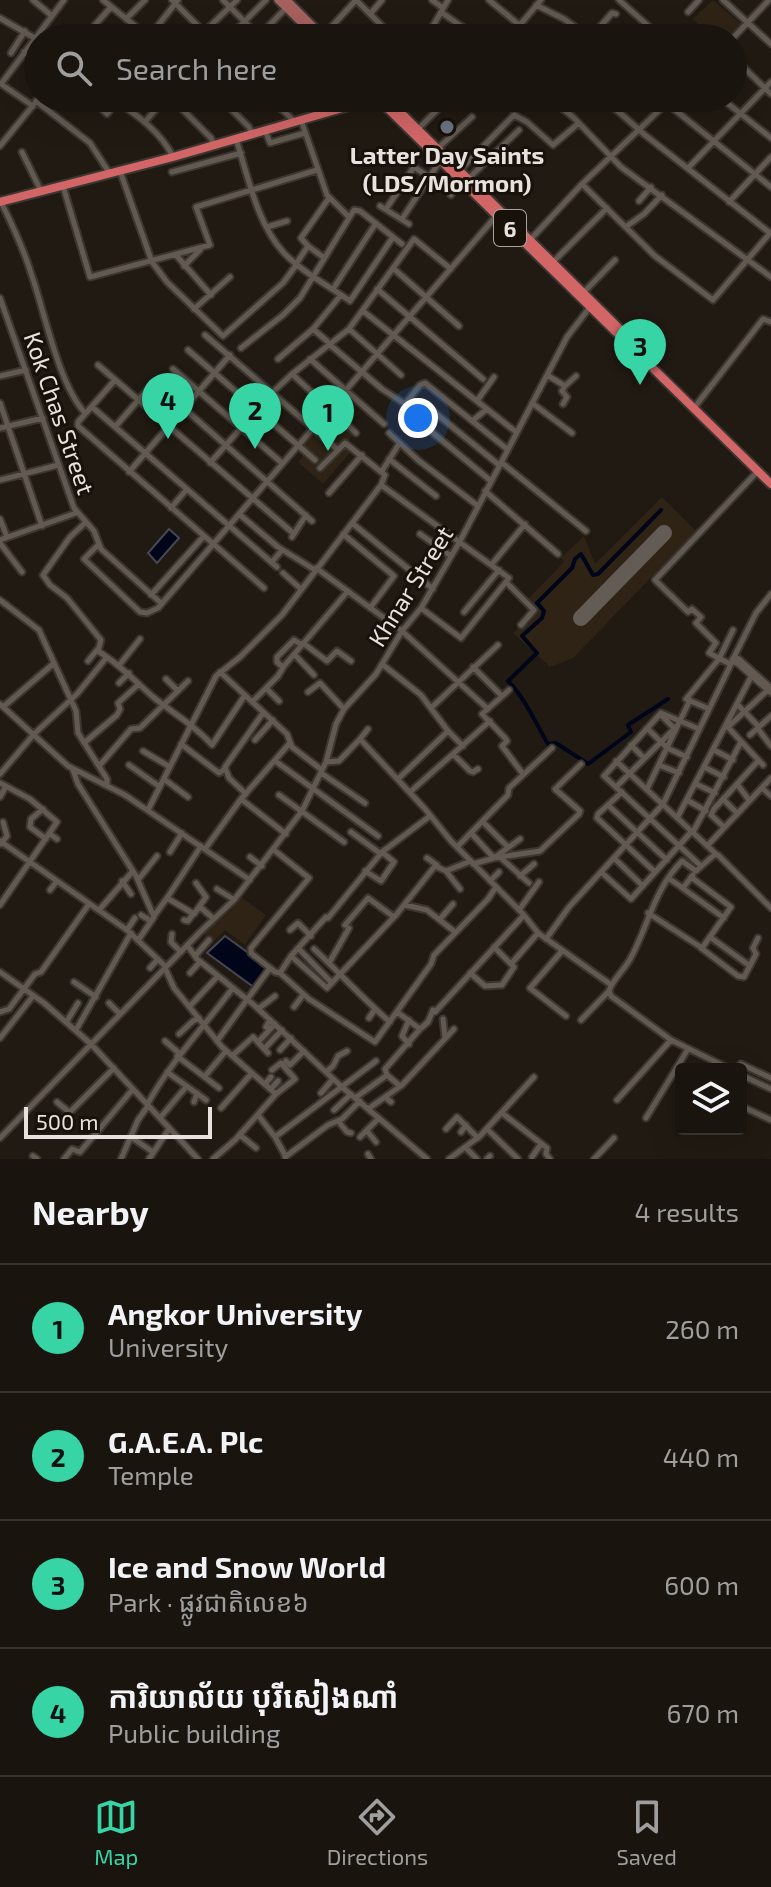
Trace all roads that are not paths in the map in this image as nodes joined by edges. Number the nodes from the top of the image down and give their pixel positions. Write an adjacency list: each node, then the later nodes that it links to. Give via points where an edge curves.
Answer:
1 (33, 0): 27 (street)
2 (64, 0): 27 (street)
3 (103, 0): 21 (street)
4 (145, 0): 29 (street)
5 (223, 0): 22 (street)
6 (237, 0): 22 (street)
7 (266, 0): 30 (street)
8 (278, 0): 20 (main road)
9 (356, 0): 25 (street); 42 (street)
10 (382, 0): 25 (street)
11 (432, 0): 23 (street)
12 (448, 0): 23 (street)
13 (489, 0): 46 (street)
14 (699, 0): 24 (street)
15 (723, 0): 31 (street)
16 (769, 0): 31 (street)
17 (175, 1): 35 (street); 36 (street)
18 (624, 1): 50 (street)
19 (539, 3): 47 (street); 48 (street)
20 (288, 4): 40 (street); 41 (main road)
21 (111, 7): 29 (street); 33 (street)
22 (230, 7): 30 (street); 37 (street)
23 (442, 10): 44 (street); 45 (street)
24 (688, 12)
25 (370, 14): 43 (street)
26 (616, 14): 49 (street)
27 (51, 15): 32 (street)
28 (0, 18): 51 (street)
29 (126, 19): 34 (street)
30 (245, 21): 38 (street); 39 (street)
31 (747, 23): 53 (street)
32 (45, 24)
33 (96, 24)
34 (132, 24)
35 (159, 24)
36 (197, 24)
37 (212, 24)
38 (242, 24)
39 (248, 24)
40 (270, 24)
41 (309, 24)
42 (334, 24)
43 (380, 24)
44 (434, 24)
45 (460, 24)
46 (518, 24)
47 (522, 24)
48 (571, 24)
49 (602, 24)
50 (648, 24)
51 (24, 30)
52 (24, 33): 55 (street)
53 (771, 44)
54 (24, 52): 58 (street)
55 (11, 53)
56 (747, 71): 59 (street)
57 (771, 82): 59 (street)
58 (0, 83): 61 (street)
59 (765, 88): 60 (street); 62 (street)
60 (771, 94)
61 (24, 96)
62 (747, 106)
63 (28, 112): 93 (street)
64 (49, 112): 109 (street, via 90,143)
65 (132, 112): 80 (street)
66 (153, 112): 80 (street)
67 (185, 112): 92 (street)
68 (234, 112): 87 (street)
69 (287, 112): 79 (street)
70 (327, 112): 79 (highway)
71 (396, 112): 85 (highway, 6)
72 (435, 112): 85 (street)
73 (566, 112): 81 (street)
74 (618, 112): 84 (street)
75 (657, 112): 84 (street)
76 (682, 112): 90 (street)
77 (740, 113): 88 (street); 90 (street)
78 (472, 117): 95 (street)
79 (298, 121): 82 (highway); 86 (street)
80 (145, 122): 100 (street)
81 (579, 123): 91 (street, via 553,145 515,115); 99 (street)
82 (265, 130): 86 (street, via 270,143); 87 (highway)
83 (519, 130): 97 (street)
84 (638, 130): 99 (street); 104 (street)
85 (416, 132): 95 (highway, 6); 102 (highway, 6)
86 (305, 133): 105 (street)
87 (252, 134): 89 (highway)
88 (771, 138)
89 (236, 139): 92 (highway); 98 (street)
90 (714, 140): 104 (street); 110 (street)
91 (488, 143): 97 (street); 106 (street)
92 (214, 145): 94 (highway)
93 (0, 146)
94 (202, 149): 100 (highway); 103 (street)
95 (437, 149): 106 (highway, 6)
96 (22, 152): 118 (street)
97 (496, 152): 112 (street)
98 (241, 153): 103 (street); 117 (street)
99 (611, 155): 113 (street); 115 (street)
100 (173, 157): 107 (highway)
101 (771, 157): 110 (street)
102 (440, 160): 111 (street); 112 (highway, 6)
103 (206, 162): 108 (street)
104 (688, 168): 124 (street)
105 (317, 170): 117 (street); 121 (street)
106 (459, 170): 112 (highway, 6)
107 (120, 171): 109 (highway); 144 (street)
108 (172, 172)
109 (110, 174): 114 (highway)
110 (755, 174): 116 (street); 124 (street)
111 (429, 177): 128 (street); 128 (street, via 414,167 383,207)
112 (465, 180): 119 (street); 126 (highway, 6)
113 (582, 184): 125 (street); 136 (street)
114 (63, 186): 118 (highway); 144 (street, via 90,277)
115 (651, 187): 120 (street); 122 (street)
116 (771, 187)
117 (252, 190): 133 (street); 139 (street, via 196,207 210,245)
118 (41, 192): 123 (highway)
119 (451, 195)
120 (662, 195): 132 (street); 142 (street)
121 (329, 198): 127 (street); 138 (street, via 300,239)
122 (639, 201)
123 (1, 202): 208 (street, via 25,255 74,400)
124 (729, 202): 134 (street)
125 (607, 208): 132 (street); 145 (street)
126 (498, 213): 136 (highway, 6); 149 (street)
127 (349, 217): 130 (street, via 357,209); 141 (street)
128 (402, 219): 131 (street)
129 (287, 221): 133 (street)
130 (376, 223): 135 (street); 153 (street)
131 (409, 224)
132 (627, 226): 142 (street, via 655,256 713,300)
133 (267, 227): 146 (street)
134 (771, 233): 142 (street)
135 (393, 237): 137 (street); 157 (street, via 351,300)
136 (528, 242): 145 (highway, 6); 160 (highway, 6)
137 (402, 244)
138 (308, 246): 141 (street); 146 (street)
139 (203, 247): 140 (street); 147 (street)
140 (176, 255): 144 (street); 147 (street)
141 (323, 257): 150 (street)
142 (747, 259): 152 (street)
143 (615, 260): 155 (street)
144 (152, 262): 161 (street)
145 (552, 262): 155 (highway, 6)
146 (297, 264): 150 (street); 161 (street, via 224,336)
147 (184, 266): 156 (street)
148 (394, 269): 149 (street, via 415,239); 154 (street); 158 (street)
149 (451, 269): 158 (street)
150 (313, 274): 153 (street); 171 (street, via 300,298)
151 (230, 277): 156 (street)
152 (771, 277)
153 (333, 289): 157 (street)
154 (377, 289): 162 (street); 163 (street)
155 (583, 293): 160 (highway, 6)
156 (211, 295): 161 (street)
157 (341, 295): 166 (street)
158 (426, 297): 163 (street); 165 (street)
159 (0, 298): 179 (street, Kok Chas Street)
160 (592, 306): 184 (street, Khnar Street, via 567,337); 204 (highway, 6)
161 (194, 309)
162 (363, 311): 167 (street); 169 (street)
163 (410, 316): 169 (street); 188 (street)
164 (771, 322): 204 (street, via 763,319)
165 (459, 326)
166 (313, 329): 170 (street); 175 (street)
167 (349, 329): 170 (street); 173 (street)
168 (205, 335): 174 (street)
169 (394, 335): 173 (street); 196 (street)
170 (328, 342): 176 (street); 180 (street)
171 (241, 348)
172 (188, 350): 181 (street)
173 (377, 354): 180 (street); 183 (street)
174 (230, 355): 181 (street); 193 (street)
175 (278, 359)
176 (310, 359): 182 (street); 191 (street)
177 (98, 365): 189 (street)
178 (173, 369): 192 (street)
179 (26, 370): 185 (street); 209 (street, Kok Chas Street)
180 (362, 372): 191 (street); 194 (street, via 405,404)
181 (215, 373): 192 (street); 205 (street)
182 (292, 374): 193 (street); 203 (street)
183 (401, 375)
184 (547, 375): 190 (street); 199 (street, Khnar Street)
185 (0, 376)
186 (576, 376): 190 (street)
187 (494, 377): 196 (street)
188 (483, 379)
189 (115, 380): 195 (street); 201 (street)
190 (565, 386): 200 (street)
191 (346, 389): 203 (street); 212 (street)
192 (199, 392): 202 (street); 217 (street)
193 (272, 393): 205 (street); 218 (street)
194 (412, 395): 198 (street); 211 (street, via 425,383)
195 (139, 400): 202 (street, via 154,382); 214 (street); 215 (street)
196 (477, 401): 207 (street)
197 (0, 403): 213 (street)
198 (421, 403): 210 (street); 234 (street)
199 (532, 403): 221 (street, Khnar Street); 222 (street)
200 (563, 404)
201 (92, 407): 208 (street); 215 (street)
202 (184, 408): 214 (street); 225 (street)
203 (329, 408): 218 (street); 219 (street)
204 (694, 408): 238 (highway, 6)
205 (257, 409): 217 (street); 223 (street)
206 (404, 409): 210 (street)
207 (487, 409): 211 (street); 221 (street)
208 (85, 413): 239 (street, via 78,426)
209 (43, 418): 213 (street); 235 (street, Kok Chas Street)
210 (413, 418): 243 (street)
211 (472, 422): 227 (street)
212 (384, 424)
213 (9, 426): 216 (street); 240 (street)
214 (168, 426): 228 (street); 232 (street)
215 (115, 427): 228 (street)
216 (0, 428)
217 (241, 428): 225 (street); 233 (street)
218 (313, 428): 223 (street); 226 (street)
219 (356, 433)
220 (389, 433): 224 (street)
221 (516, 433): 227 (street, Khnar Street)
222 (572, 433)
223 (298, 444): 231 (street); 233 (street)
224 (399, 444): 230 (street); 251 (street)
225 (226, 445): 232 (street); 242 (street)
226 (337, 449): 229 (street, via 345,443); 236 (street)
227 (507, 449): 234 (street, Khnar Street)
228 (145, 453): 239 (street); 246 (street)
229 (362, 455): 237 (street); 248 (street)
230 (389, 459): 237 (street); 249 (street)
231 (315, 460)
232 (210, 463): 250 (street)
233 (282, 463): 242 (street)
234 (500, 464): 243 (street, Khnar Street); 263 (street)
235 (58, 465): 240 (street); 253 (street, Kok Chas Street)
236 (320, 468)
237 (382, 471): 245 (street)
238 (758, 471): 244 (highway, 6); 303 (street, via 655,580 688,612 692,609 701,617 696,623 716,643 709,653)
239 (129, 472): 252 (street)
240 (24, 473): 241 (street); 261 (street)
241 (0, 480)
242 (268, 481): 250 (street); 255 (street)
243 (491, 481): 247 (street, Khnar Street)
244 (771, 484)
245 (381, 485): 259 (street); 268 (street)
246 (187, 489): 252 (street); 262 (street)
247 (485, 491): 251 (street, Khnar Street); 260 (street)
248 (329, 493)
249 (436, 496)
250 (252, 499): 254 (street); 255 (street, via 292,535)
251 (478, 506): 268 (street, Khnar Street)
252 (171, 508): 266 (street)
253 (76, 513): 258 (street, Kok Chas Street); 261 (street)
254 (239, 514): 262 (street); 272 (street)
255 (306, 515): 257 (street)
256 (0, 519): 267 (street)
257 (312, 521)
258 (86, 522): 271 (street, Kok Chas Street); 300 (street, via 44,577 101,640)
259 (352, 523): 264 (street); 285 (street)
260 (525, 524): 273 (street); 276 (street)
261 (42, 526): 267 (street)
262 (229, 526): 270 (street); 275 (street)
263 (586, 531)
264 (343, 534): 278 (street); 291 (street, via 395,577)
265 (420, 534): 274 (street)
266 (204, 536): 270 (street); 287 (street)
267 (7, 537): 269 (street)
268 (460, 541): 274 (street, Khnar Street); 276 (street)
269 (0, 542): 280 (street)
270 (213, 544): 283 (street); 290 (street)
271 (98, 545): 287 (street, Kok Chas Street); 290 (street, via 84,559 140,612)
272 (282, 550): 275 (street); 278 (street)
273 (558, 554)
274 (451, 556): 285 (street, Khnar Street)
275 (272, 562): 277 (street)
276 (492, 564): 279 (street)
277 (277, 567)
278 (315, 569): 284 (street); 286 (street)
279 (499, 570): 282 (street, via 509,578); 293 (street)
280 (22, 572)
281 (283, 573): 284 (street)
282 (506, 582): 292 (street, via 461,638); 294 (street, via 534,610)
283 (264, 588)
284 (301, 589): 312 (street, via 282,615)
285 (433, 589): 292 (street, Khnar Street)
286 (348, 591): 291 (street); 298 (street)
287 (151, 595): 290 (street, Kok Chas Street)
288 (771, 596): 304 (street)
289 (0, 600): 307 (street, via 39,630)
290 (161, 603)
291 (370, 608): 296 (street)
292 (421, 608): 296 (street, Khnar Street)
293 (464, 612)
294 (521, 625)
295 (733, 630): 303 (street)
296 (402, 631): 309 (street, Khnar Street); 317 (street)
297 (140, 639): 308 (street)
298 (302, 644): 301 (street); 306 (street, via 325,660 337,651); 310 (street, via 294,640 277,657)
299 (498, 645): 311 (street)
300 (97, 650): 302 (street); 305 (street)
301 (294, 654): 310 (street); 314 (street)
302 (107, 657): 308 (street); 329 (street)
303 (719, 659): 304 (street); 328 (street, via 689,693)
304 (735, 660): 315 (street); 322 (street); 338 (street)
305 (88, 661)
306 (351, 661)
307 (53, 664): 329 (street); 333 (street)
308 (120, 664): 313 (street)
309 (382, 664): 335 (street); 336 (street, Khnar Street)
310 (283, 667): 321 (street)
311 (473, 667): 317 (street); 327 (street)
312 (220, 672): 326 (street); 345 (street)
313 (129, 673): 319 (street); 320 (street)
314 (314, 675)
315 (752, 675): 322 (street); 332 (street)
316 (166, 679): 324 (street)
317 (459, 680): 335 (street); 337 (street)
318 (188, 681): 324 (street)
319 (119, 683)
320 (139, 684): 334 (street); 358 (street, via 119,702 117,715)
321 (266, 688): 330 (street); 331 (street)
322 (770, 689): 339 (street)
323 (509, 690): 327 (street)
324 (178, 691): 334 (street)
325 (308, 692): 336 (street, via 320,683)
326 (245, 695): 331 (street); 345 (street, via 214,745)
327 (502, 696): 337 (street)
328 (690, 700): 338 (street); 344 (street)
329 (70, 701): 352 (street); 358 (street)
330 (279, 701)
331 (252, 702): 340 (street)
332 (737, 704): 339 (street); 346 (street)
333 (2, 705): 352 (street)
334 (164, 705): 345 (street); 378 (street, via 140,728 131,729)
335 (432, 707): 351 (street)
336 (344, 709): 373 (street, Khnar Street)
337 (488, 709): 343 (street, via 482,714)
338 (709, 709): 350 (street)
339 (745, 712): 346 (street); 348 (street)
340 (263, 713): 342 (street); 382 (street)
341 (771, 716): 348 (street)
342 (273, 720): 355 (street); 359 (street)
343 (490, 721): 362 (street); 388 (street, via 506,739 502,746)
344 (677, 724): 347 (street, via 661,713); 350 (street); 356 (street); 365 (street)
345 (191, 725): 360 (street)
346 (727, 726): 357 (street); 366 (street)
347 (647, 728): 356 (street); 361 (street)
348 (758, 728): 353 (street); 363 (street)
349 (368, 729): 354 (street)
350 (699, 729): 369 (street)
351 (448, 731): 362 (street); 392 (street)
352 (34, 734): 381 (street); 387 (street)
353 (750, 735)
354 (360, 739): 373 (street, via 339,761); 392 (street)
355 (255, 740)
356 (660, 741): 365 (street); 370 (street)
357 (741, 742): 371 (street); 394 (street, via 760,763)
358 (84, 743): 378 (street)
359 (290, 743): 384 (street); 407 (street)
360 (181, 744): 379 (street); 382 (street, via 219,773)
361 (631, 745): 370 (street); 372 (street)
362 (463, 746): 368 (street)
363 (771, 746)
364 (552, 748): 388 (street)
365 (667, 748): 369 (street); 377 (street)
366 (714, 750): 371 (street); 380 (street)
367 (143, 751): 379 (street)
368 (453, 754): 383 (street, via 470,771); 402 (street)
369 (687, 757): 386 (street)
370 (644, 758): 385 (street)
371 (733, 760): 389 (street)
372 (616, 761): 385 (street); 401 (street, via 604,776)
373 (326, 762): 384 (street, Khnar Street)
374 (278, 763): 400 (street)
375 (581, 764): 451 (street, via 555,789 579,814 540,851)
376 (129, 765): 397 (street)
377 (659, 765): 386 (street); 399 (street)
378 (99, 766): 396 (street)
379 (170, 767): 391 (street)
380 (704, 767): 389 (street); 393 (street)
381 (73, 769): 396 (street); 459 (street)
382 (225, 769): 407 (street)
383 (478, 769)
384 (322, 772): 400 (street, Khnar Street); 412 (street)
385 (630, 773): 399 (street); 401 (street)
386 (679, 773): 413 (street)
387 (0, 774)
388 (523, 774): 424 (street)
389 (724, 777): 403 (street)
390 (771, 778): 398 (street)
391 (164, 779): 397 (street); 406 (street)
392 (398, 779): 402 (street)
393 (696, 784): 403 (street); 410 (street)
394 (737, 784): 408 (street); 411 (street)
395 (3, 785): 409 (street); 415 (street)
396 (107, 785): 416 (street)
397 (160, 787): 416 (street)
398 (762, 788): 405 (street); 411 (street)
399 (647, 789): 413 (street)
400 (312, 790): 418 (street, Khnar Street); 433 (street)
401 (619, 790): 414 (street); 422 (street)
402 (410, 792): 420 (street)
403 (715, 793): 417 (street)
404 (279, 795): 418 (street)
405 (771, 796)
406 (188, 797)
407 (244, 797): 431 (street); 443 (street)
408 (723, 799): 419 (street); 425 (street, via 711,815)
409 (2, 800)
410 (687, 800): 417 (street); 421 (street)
411 (749, 800): 419 (street)
412 (365, 803)
413 (663, 804): 421 (street); 422 (street)
414 (608, 805): 430 (street); 438 (street, via 597,818)
415 (43, 809): 432 (street, via 57,822); 432 (street, via 30,827)
416 (148, 810): 428 (street)
417 (706, 811): 427 (street)
418 (302, 813): 431 (street, Khnar Street); 436 (street)
419 (737, 813): 425 (street)
420 (430, 816): 441 (street); 446 (street)
421 (677, 818): 427 (street)
422 (650, 820): 430 (street); 439 (street)
423 (3, 822): 437 (street, via 7,836)
424 (483, 822): 429 (street); 442 (street)
425 (724, 827): 440 (street)
426 (351, 832): 446 (street)
427 (692, 832): 439 (street); 440 (street)
428 (182, 833): 443 (street); 445 (street)
429 (471, 833): 441 (street); 451 (street)
430 (638, 833): 438 (street); 453 (street)
431 (286, 834): 444 (street, Khnar Street)
432 (48, 836): 434 (street); 454 (street)
433 (378, 836)
434 (57, 839)
435 (520, 839): 442 (street)
436 (344, 842)
437 (1, 843): 454 (street)
438 (626, 845): 452 (street); 465 (street)
439 (679, 846): 453 (street); 462 (street)
440 (707, 846): 447 (street)
441 (457, 847): 455 (street)
442 (508, 847): 451 (street)
443 (203, 848): 467 (street); 483 (street)
444 (274, 850): 457 (street, Khnar Street); 530 (street, via 309,878 251,948)
445 (170, 852)
446 (382, 853): 460 (street); 460 (street, via 394,862 381,881)
447 (716, 854): 462 (street); 490 (street)
448 (157, 856): 470 (street)
449 (250, 857): 457 (street)
450 (427, 858): 458 (street)
451 (497, 858): 455 (street); 466 (street)
452 (614, 858): 464 (street); 476 (street)
453 (667, 860): 465 (street)
454 (30, 861): 468 (street); 487 (street)
455 (472, 863): 461 (street); 471 (street)
456 (534, 864): 466 (street)
457 (262, 866): 467 (street, Khnar Street)
458 (437, 866): 461 (street); 488 (street)
459 (133, 871): 469 (street); 470 (street)
460 (365, 871): 506 (street)
461 (446, 871): 480 (street)
462 (696, 871): 472 (street, via 682,861); 478 (street); 497 (street, via 731,905)
463 (499, 872): 471 (street)
464 (601, 872): 476 (street, via 631,899); 510 (street)
465 (655, 872): 476 (street)
466 (520, 876): 475 (street)
467 (250, 880): 484 (street, Khnar Street)
468 (57, 881): 481 (street); 485 (street)
469 (122, 881): 482 (street); 491 (street)
470 (138, 881): 498 (street)
471 (490, 881): 477 (street)
472 (668, 881): 478 (street); 493 (street)
473 (539, 882): 492 (street)
474 (196, 883): 489 (street, via 206,896)
475 (529, 883)
476 (643, 886)
477 (496, 887): 492 (street); 503 (street)
478 (681, 887): 497 (street)
479 (217, 889): 484 (street)
480 (460, 889)
481 (50, 890)
482 (131, 894)
483 (167, 898): 494 (street); 498 (street)
484 (234, 900): 496 (street, Khnar Street)
485 (89, 904): 491 (street); 544 (street)
486 (453, 904): 499 (street)
487 (0, 905)
488 (404, 905): 495 (street); 499 (street, via 426,909)
489 (200, 907): 494 (street); 496 (street)
490 (771, 908)
491 (99, 910): 502 (street)
492 (522, 912): 504 (street); 513 (street)
493 (648, 913): 515 (street); 542 (street, via 629,960)
494 (193, 914): 500 (street)
495 (394, 917): 525 (street, via 367,898); 535 (street)
496 (213, 918): 512 (street, Khnar Street)
497 (724, 918): 507 (street)
498 (152, 919): 502 (street, via 138,916); 509 (street)
499 (440, 919): 503 (street)
500 (184, 920)
501 (290, 930): 506 (street, via 298,923)
502 (129, 931): 509 (street); 522 (street)
503 (455, 932): 558 (street)
504 (538, 933): 510 (street); 526 (street)
505 (172, 934): 518 (street, via 171,942)
506 (311, 936): 514 (street)
507 (710, 937): 515 (street); 527 (street)
508 (758, 938): 527 (street)
509 (139, 939): 523 (street)
510 (546, 939): 517 (street)
511 (209, 940): 520 (street)
512 (187, 945): 518 (street, Khnar Street); 520 (street)
513 (494, 947): 526 (street); 534 (street)
514 (298, 948): 521 (street); 539 (street)
515 (701, 948): 527 (street, via 741,978)
516 (314, 949): 525 (street)
517 (562, 951): 542 (street); 560 (street, via 530,988)
518 (181, 952): 528 (street, Khnar Street)
519 (109, 955): 522 (street)
520 (195, 956): 524 (street)
521 (291, 956): 533 (street); 539 (street, via 324,988)
522 (115, 959): 548 (street)
523 (158, 959): 528 (street); 529 (street)
524 (200, 962): 532 (street); 536 (street)
525 (329, 963): 535 (street)
526 (511, 964): 534 (street, via 514,969 498,987 485,986)
527 (750, 966)
528 (166, 967): 553 (street, via 174,988); 559 (street, Khnar Street)
529 (150, 968)
530 (270, 968): 533 (street); 549 (street)
531 (0, 972): 544 (street)
532 (190, 973)
533 (280, 973): 540 (street)
534 (470, 973): 571 (street)
535 (341, 974): 539 (street); 555 (street)
536 (217, 977): 543 (street); 553 (street)
537 (300, 979): 540 (street)
538 (74, 982): 548 (street)
539 (333, 982): 541 (street)
540 (294, 986): 545 (street)
541 (339, 986)
542 (610, 988): 566 (street); 580 (street, via 629,1010)
543 (232, 989): 549 (street); 569 (street)
544 (25, 990): 546 (street); 556 (street)
545 (303, 995): 554 (street); 568 (street, via 374,1042)
546 (33, 996): 567 (street); 577 (street)
547 (275, 996): 561 (street)
548 (96, 997): 573 (street)
549 (247, 1000): 561 (street); 585 (street)
550 (78, 1003): 567 (street)
551 (109, 1003): 559 (street)
552 (0, 1004): 556 (street)
553 (190, 1006): 562 (street)
554 (294, 1007)
555 (375, 1009): 563 (street); 568 (street)
556 (3, 1010)
557 (275, 1010): 561 (street)
558 (397, 1012): 565 (street); 568 (street)
559 (120, 1014): 584 (street, Khnar Street)
560 (566, 1016)
561 (266, 1017): 570 (street); 574 (street); 582 (street)
562 (199, 1018): 569 (street); 575 (street)
563 (369, 1018)
564 (443, 1019): 579 (street)
565 (409, 1020): 571 (street); 586 (street, via 402,1036)
566 (581, 1020)
567 (67, 1021): 573 (street)
568 (390, 1022)
569 (205, 1027): 576 (street); 585 (street); 593 (street)
570 (266, 1027)
571 (420, 1029): 586 (street)
572 (454, 1029): 579 (street)
573 (76, 1030): 584 (street)
574 (282, 1030): 578 (street); 582 (street, via 266,1051)
575 (179, 1034)
576 (196, 1037)
577 (0, 1038)
578 (291, 1038): 588 (street); 591 (street)
579 (445, 1038): 613 (street)
580 (671, 1040): 587 (street); 626 (street)
581 (165, 1041): 593 (street)
582 (258, 1042): 594 (street, via 252,1037)
583 (394, 1043): 589 (street)
584 (91, 1044): 601 (street); 655 (street, Khnar Street)
585 (217, 1044): 590 (street)
586 (409, 1044): 589 (street)
587 (688, 1049): 598 (street); 640 (street)
588 (280, 1050)
589 (403, 1050): 606 (street, via 385,1069)
590 (226, 1051): 594 (street); 607 (street)
591 (304, 1051): 595 (street); 599 (street)
592 (347, 1051): 604 (street)
593 (178, 1054): 603 (street); 607 (street)
594 (232, 1056): 605 (street)
595 (290, 1059)
596 (325, 1060): 599 (street)
597 (376, 1061): 615 (street)
598 (717, 1063)
599 (320, 1065): 604 (street)
600 (747, 1067): 610 (street)
601 (115, 1068): 619 (street); 635 (street)
602 (378, 1070): 606 (street)
603 (167, 1072): 614 (street); 616 (street)
604 (326, 1072): 611 (street)
605 (252, 1073): 618 (street); 631 (street)
606 (386, 1075): 613 (street); 624 (street)
607 (205, 1076): 617 (street)
608 (534, 1077): 636 (street)
609 (747, 1078): 620 (street)
610 (771, 1078)
611 (333, 1079): 615 (street); 622 (street)
612 (152, 1080): 616 (street)
613 (400, 1086): 623 (street)
614 (186, 1087): 621 (street); 638 (street)
615 (342, 1087): 624 (street); 653 (street)
616 (157, 1088): 630 (street)
617 (219, 1088)
618 (270, 1088): 618 (street, via 295,1079 281,1063 274,1077); 637 (street)
619 (133, 1089): 630 (street); 666 (street, via 80,1152 72,1149)
620 (771, 1089)
621 (197, 1093): 625 (street); 628 (street)
622 (321, 1093)
623 (385, 1097): 629 (street); 632 (street)
624 (355, 1098): 632 (street); 634 (street); 643 (street)
625 (206, 1100)
626 (617, 1100)
627 (57, 1102): 635 (street)
628 (194, 1102)
629 (391, 1102)
630 (148, 1105): 638 (street); 652 (street)
631 (221, 1108)
632 (368, 1109): 639 (street)
633 (747, 1109): 641 (street)
634 (334, 1110)
635 (69, 1112): 642 (street)
636 (502, 1113): 647 (street); 659 (street)
637 (258, 1115): 651 (street); 653 (street)
638 (160, 1118): 645 (street)
639 (379, 1118): 648 (street); 670 (street)
640 (646, 1118)
641 (771, 1120)
642 (61, 1121)
643 (339, 1122): 650 (street); 664 (street)
644 (466, 1125): 646 (street, via 457,1117); 649 (street); 656 (street)
645 (169, 1129): 662 (street); 668 (street)
646 (446, 1129)
647 (487, 1129): 656 (street); 672 (street)
648 (367, 1131): 654 (street); 658 (street)
649 (461, 1132)
650 (351, 1133)
651 (240, 1135): 661 (street); 669 (street)
652 (131, 1137): 662 (street); 667 (street)
653 (275, 1137): 664 (street)
654 (360, 1137)
655 (0, 1138)
656 (478, 1138): 660 (street)
657 (614, 1138): 674 (street)
658 (376, 1142)
659 (541, 1144): 663 (street); 673 (street)
660 (465, 1147): 665 (street); 671 (street)
661 (256, 1148)
662 (152, 1157)
663 (532, 1157)
664 (286, 1158)
665 (474, 1158)
666 (64, 1159)
667 (121, 1159)
668 (198, 1159)
669 (213, 1159)
670 (427, 1159)
671 (449, 1159)
672 (518, 1159)
673 (550, 1159)
674 (594, 1159)

